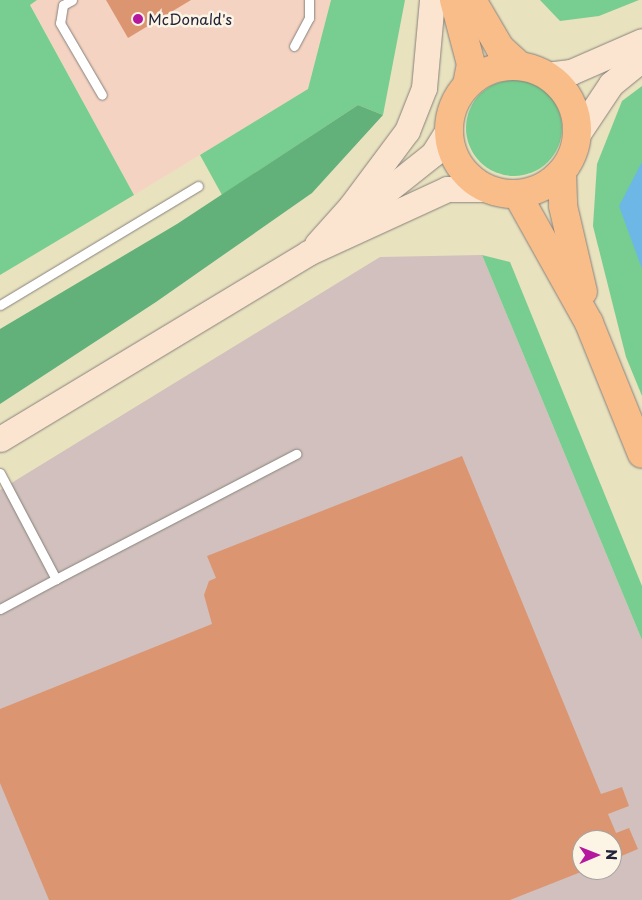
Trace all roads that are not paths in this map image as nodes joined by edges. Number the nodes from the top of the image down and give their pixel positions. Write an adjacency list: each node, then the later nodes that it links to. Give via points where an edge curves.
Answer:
1 (72, 0): 12 (lane, via 63,5 60,23)
2 (309, 0): 7 (lane, via 310,18)
3 (432, 0): 19 (main road, via 424,88 407,131 351,206)
4 (454, 0): 11 (main road, via 471,64)
5 (472, 0): 9 (main road, via 500,48)
6 (642, 41): 10 (main road, via 571,72)
7 (294, 46)
8 (642, 59): 14 (main road, via 611,84)
9 (520, 66): 10 (main road); 11 (main road, via 491,70)
10 (546, 75): 14 (main road, via 560,86 570,101)
11 (467, 85): 13 (main road, via 452,112)
12 (102, 95)
13 (449, 128): 17 (main road, via 451,147 458,164); 19 (main road, via 433,154)
14 (577, 135): 15 (main road, via 575,148)
15 (562, 172): 18 (main road, via 534,191); 21 (main road, via 563,206)
16 (198, 186): 20 (lane)
17 (487, 189): 18 (main road); 19 (main road, via 447,189)
18 (517, 194): 21 (main road)
19 (308, 253): 22 (main road)
20 (0, 305)
21 (589, 322): 24 (main road)
22 (0, 439)
23 (296, 454): 26 (lane)
24 (642, 454)
25 (0, 474): 26 (lane)
26 (56, 579): 27 (lane)
27 (0, 609)

